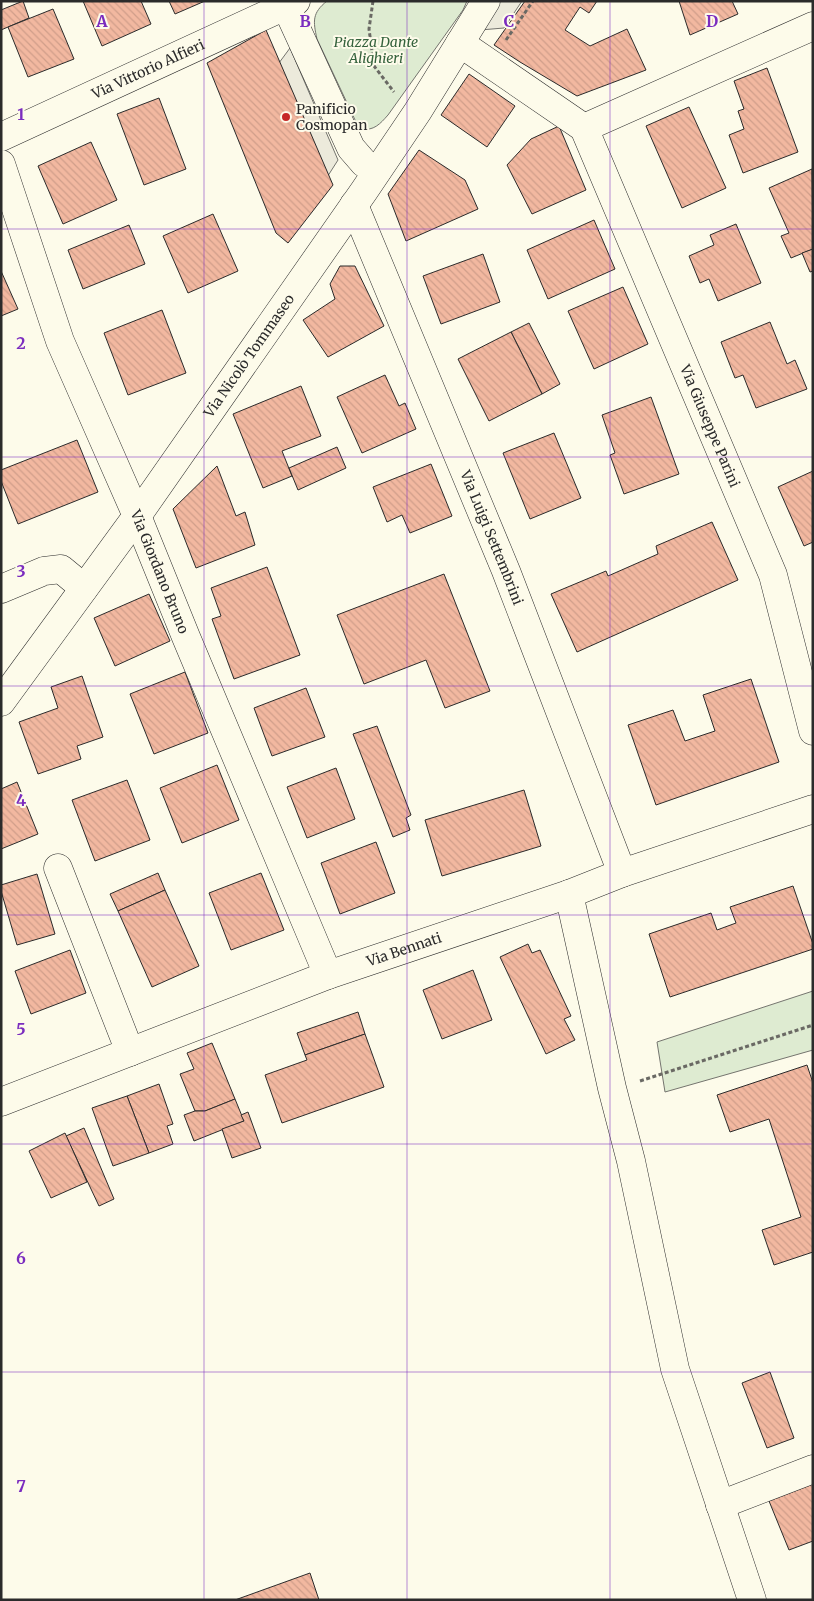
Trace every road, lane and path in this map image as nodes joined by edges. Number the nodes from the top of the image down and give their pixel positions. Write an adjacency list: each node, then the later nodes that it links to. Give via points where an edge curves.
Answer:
1 (373, 1): 8 (path, via 369,29 374,66 392,92)
2 (486, 1): 7 (street, Via Nicolò Tommaseo)
3 (533, 1): 6 (path)
4 (281, 5): 10 (street, Via Vittorio Alfieri); 12 (street, via 352,148 364,163)
5 (813, 26): 9 (street)
6 (505, 40)
7 (460, 43): 8 (street, Via Nicolò Tommaseo); 9 (street)
8 (418, 111): 12 (street, Via Nicolò Tommaseo)
9 (584, 128): 18 (street, Via Giuseppe Parini, via 773,575)
10 (1, 136)
11 (1, 164): 14 (street, Via Giordano Bruno, via 60,341)
12 (377, 171): 13 (street, Via Nicolò Tommaseo)
13 (354, 205): 14 (street, Via Nicolò Tommaseo); 21 (street, Via Luigi Settembrini, via 506,571)
14 (137, 516): 15 (street, Via Nicolò Tommaseo); 23 (street, Via Giordano Bruno)
15 (84, 588): 16 (street, via 61,569 44,571); 17 (street, Via Nicolò Tommaseo)
16 (1, 590)
17 (1, 702)
18 (813, 731)
19 (813, 808): 21 (street, Via Bennati)
20 (58, 868): 25 (street)
21 (622, 873): 22 (street, Via Bennati)
22 (570, 894): 23 (street, Via Bennati); 26 (street)
23 (328, 975): 25 (street, Via Bennati)
24 (813, 1026): 26 (path)
25 (130, 1052): 27 (street, Via Bennati)
26 (612, 1088): 29 (street, via 631,1161 675,1369)
27 (1, 1102)
28 (813, 1469): 29 (street)
29 (720, 1505): 30 (street)
30 (752, 1600)

